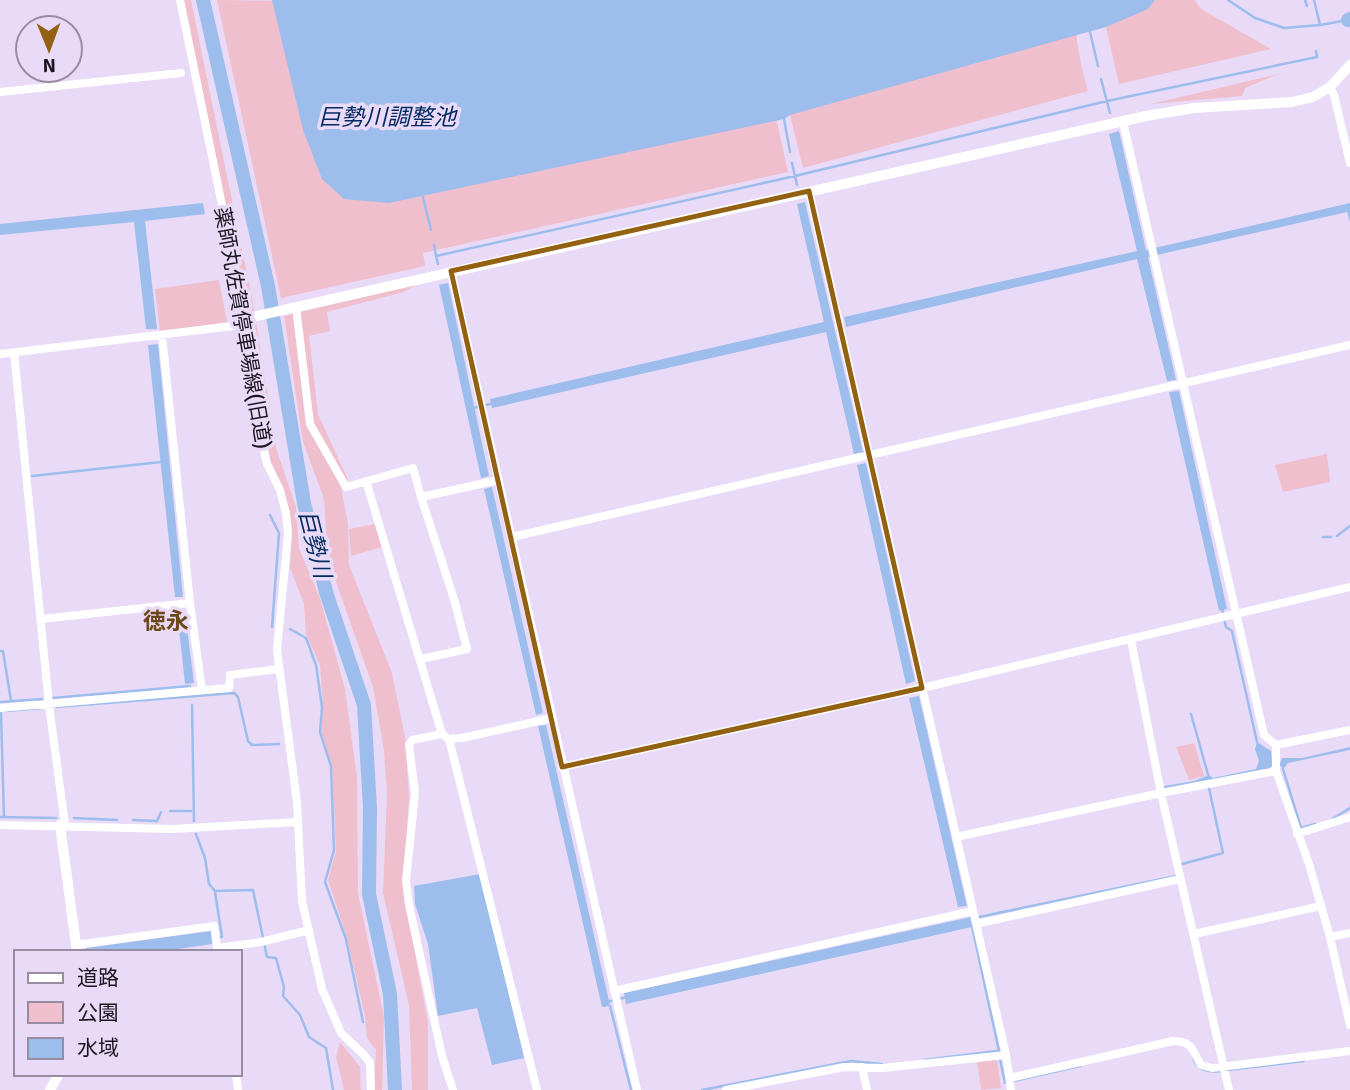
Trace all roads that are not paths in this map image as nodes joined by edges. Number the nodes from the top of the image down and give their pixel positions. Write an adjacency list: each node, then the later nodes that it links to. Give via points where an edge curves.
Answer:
1 (180, 0): 11 (street, 薬師丸佐賀停車場線(旧道))
2 (1350, 65): 4 (street)
3 (181, 73): 5 (street)
4 (1329, 87): 6 (street, via 1292,102 1194,108); 7 (street)
5 (0, 92)
6 (1123, 122): 8 (street); 17 (street, via 1155,257)
7 (1350, 163)
8 (809, 191): 9 (street); 18 (street)
9 (452, 271): 10 (street); 19 (street)
10 (296, 307): 11 (street); 20 (street, via 310,424 346,487)
11 (243, 319): 29 (street, 薬師丸佐賀停車場線(旧道), via 267,464 286,513)
12 (233, 326): 13 (street)
13 (162, 335): 15 (street); 24 (street)
14 (1350, 345): 17 (street)
15 (14, 352): 16 (street); 26 (street)
16 (0, 354)
17 (1175, 385): 18 (street); 25 (street)
18 (863, 457): 22 (street); 31 (street)
19 (499, 480): 21 (street); 22 (street)
20 (366, 481): 21 (street, via 413,468); 28 (street)
21 (421, 497): 28 (street, via 467,649)
22 (512, 537): 34 (street)
23 (1350, 587): 25 (street)
24 (184, 604): 26 (street); 30 (street)
25 (1228, 617): 27 (street); 37 (street, via 1264,735)
26 (41, 619): 32 (street)
27 (1131, 640): 31 (street); 40 (street)
28 (421, 659): 36 (street)
29 (279, 669): 30 (street, via 230,675 229,688); 42 (street, 薬師丸佐賀停車場線(旧道))
30 (202, 690): 32 (street)
31 (915, 690): 38 (street); 46 (street)
32 (49, 705): 33 (street); 44 (street)
33 (0, 708)
34 (544, 720): 36 (street, via 462,738); 38 (street)
35 (1350, 730): 37 (street)
36 (446, 736): 65 (street, via 412,740 409,745 415,793 407,881); 66 (street)
37 (1276, 745): 39 (street)
38 (562, 767): 57 (street)
39 (1276, 771): 40 (street); 45 (street)
40 (1161, 793): 46 (street); 47 (street)
41 (1350, 817): 45 (street)
42 (298, 822): 44 (street, via 172,830); 51 (street, 薬師丸佐賀停車場線(旧道), via 298,865)
43 (0, 825): 44 (street)
44 (62, 825): 56 (street)
45 (1297, 834): 48 (street)
46 (956, 837): 49 (street)
47 (1180, 878): 50 (street); 53 (street)
48 (1321, 906): 53 (street); 54 (street)
49 (966, 912): 50 (street); 57 (street)
50 (976, 924): 60 (street)
51 (309, 930): 55 (street, via 265,942); 64 (street, 薬師丸佐賀停車場線(旧道), via 322,989 341,1033 370,1063)
52 (1350, 933): 54 (street)
53 (1194, 934): 62 (street)
54 (1330, 937): 58 (street)
55 (217, 944): 56 (street, via 214,926)
56 (77, 949)
57 (615, 997): 67 (street)
58 (1350, 1025)
59 (1350, 1051): 62 (street)
60 (1002, 1055): 61 (street); 63 (street)
61 (862, 1067): 68 (street); 69 (street)
62 (1225, 1070): 63 (street, via 1201,1065 1195,1049 1172,1041); 70 (street)
63 (1011, 1085)
64 (371, 1090)
65 (453, 1090)
66 (537, 1090)
67 (637, 1090)
68 (726, 1090)
69 (867, 1090)
70 (1229, 1090)

